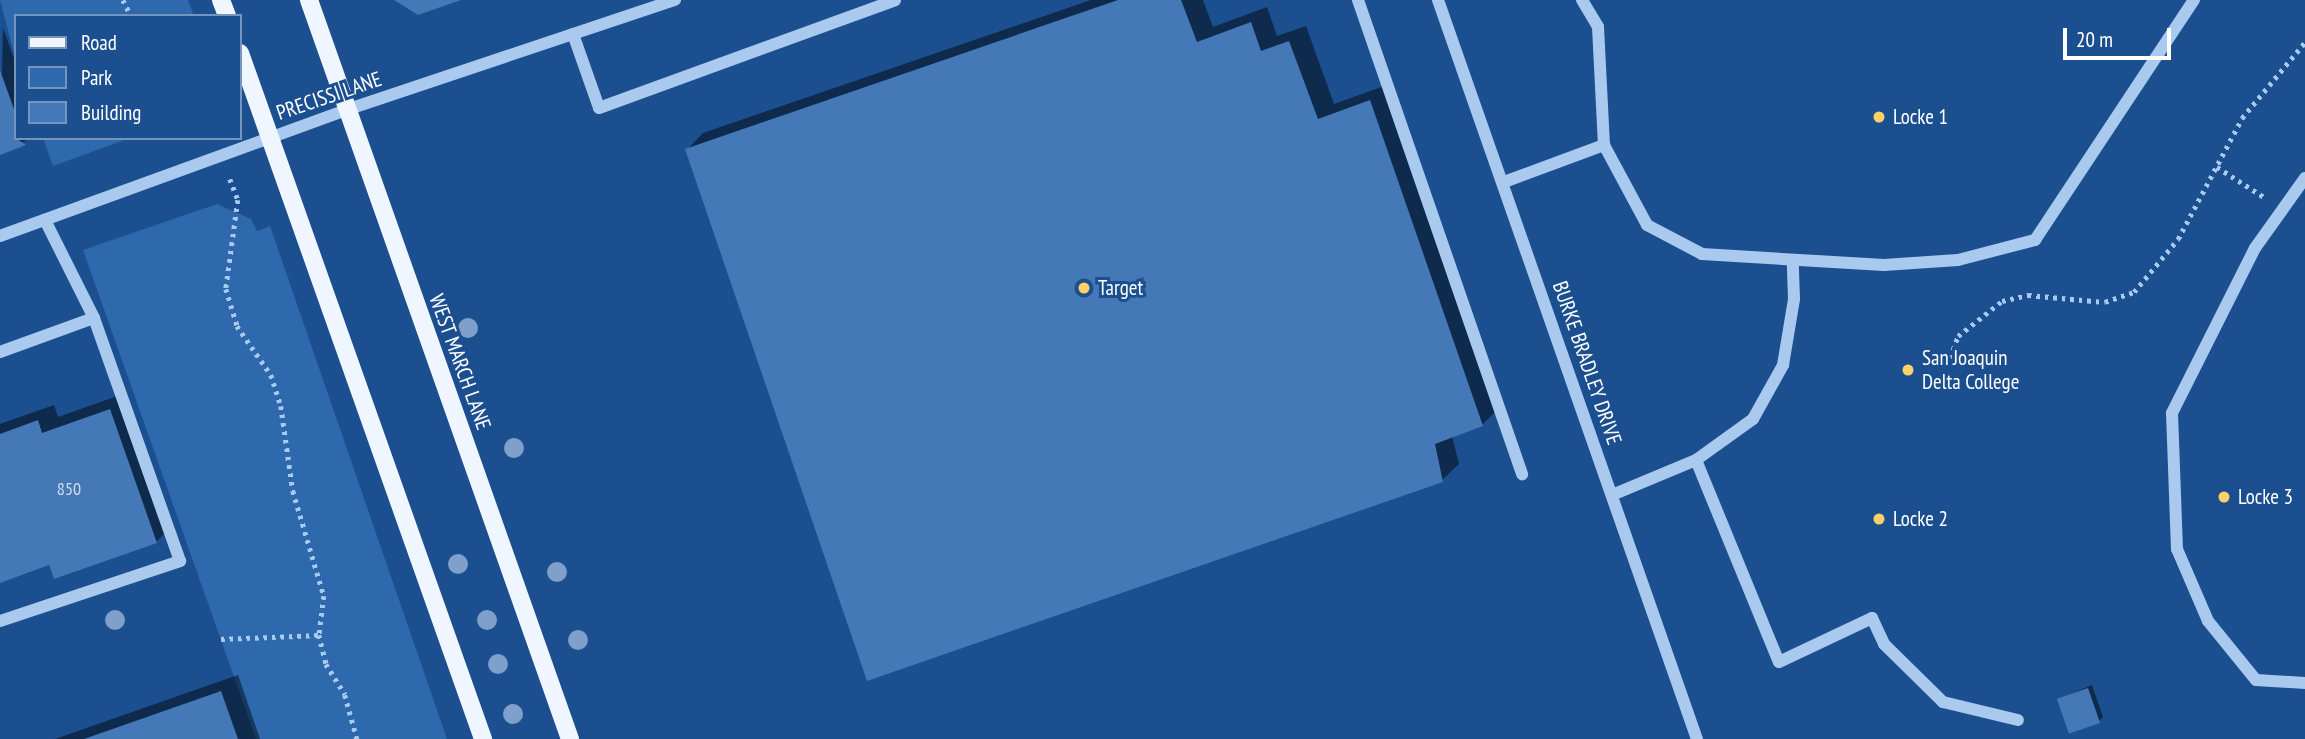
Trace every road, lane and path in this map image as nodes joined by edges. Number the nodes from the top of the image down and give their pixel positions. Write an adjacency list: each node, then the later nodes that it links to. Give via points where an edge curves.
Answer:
1 (309, 0): 11 (main road, WEST MARCH LANE)
2 (674, 0): 8 (street, PRECISSI LANE)
3 (895, 0): 8 (street, via 600,108)
4 (1358, 0): 26 (street)
5 (1438, 0): 17 (street, BURKE BRADLEY DRIVE)
6 (1582, 0): 13 (street, via 1598,27)
7 (2194, 0): 21 (street, via 2035,240 1958,260)
8 (573, 34): 11 (street, PRECISSI LANE)
9 (2305, 43): 15 (path, via 2242,118)
10 (242, 59): 12 (main road)
11 (346, 110): 12 (street, PRECISSI LANE); 35 (main road, WEST MARCH LANE)
12 (270, 137): 14 (street, PRECISSI LANE); 34 (main road)
13 (1604, 145): 17 (street); 21 (street, via 1647,225 1702,254)
14 (222, 156): 19 (street, PRECISSI LANE); 29 (path, via 238,200 226,289 237,326 271,375 281,406 293,491 324,596)
15 (2217, 167): 18 (path); 24 (path, via 2178,239 2134,292 2105,302 2028,295 2002,301 1958,336)
16 (2305, 178): 31 (street, via 2255,248 2172,414 2177,549 2208,621 2256,680)
17 (1504, 182): 27 (street, BURKE BRADLEY DRIVE)
18 (2263, 196)
19 (45, 220): 20 (street, PRECISSI LANE); 22 (street)
20 (0, 236)
21 (1793, 264): 25 (street, via 1794,299 1783,365 1753,419)
22 (94, 318): 23 (street); 28 (street, via 180,561)
23 (0, 352)
24 (1947, 366)
25 (1696, 460): 27 (street); 32 (street, via 1779,662 1872,618 1884,644 1943,702)
26 (1522, 474)
27 (1612, 495): 36 (street, BURKE BRADLEY DRIVE)
28 (0, 621)
29 (319, 635): 30 (path); 33 (path)
30 (222, 639)
31 (2305, 683)
32 (2018, 720)
33 (356, 739)
34 (483, 739)
35 (570, 739)
36 (1697, 739)

